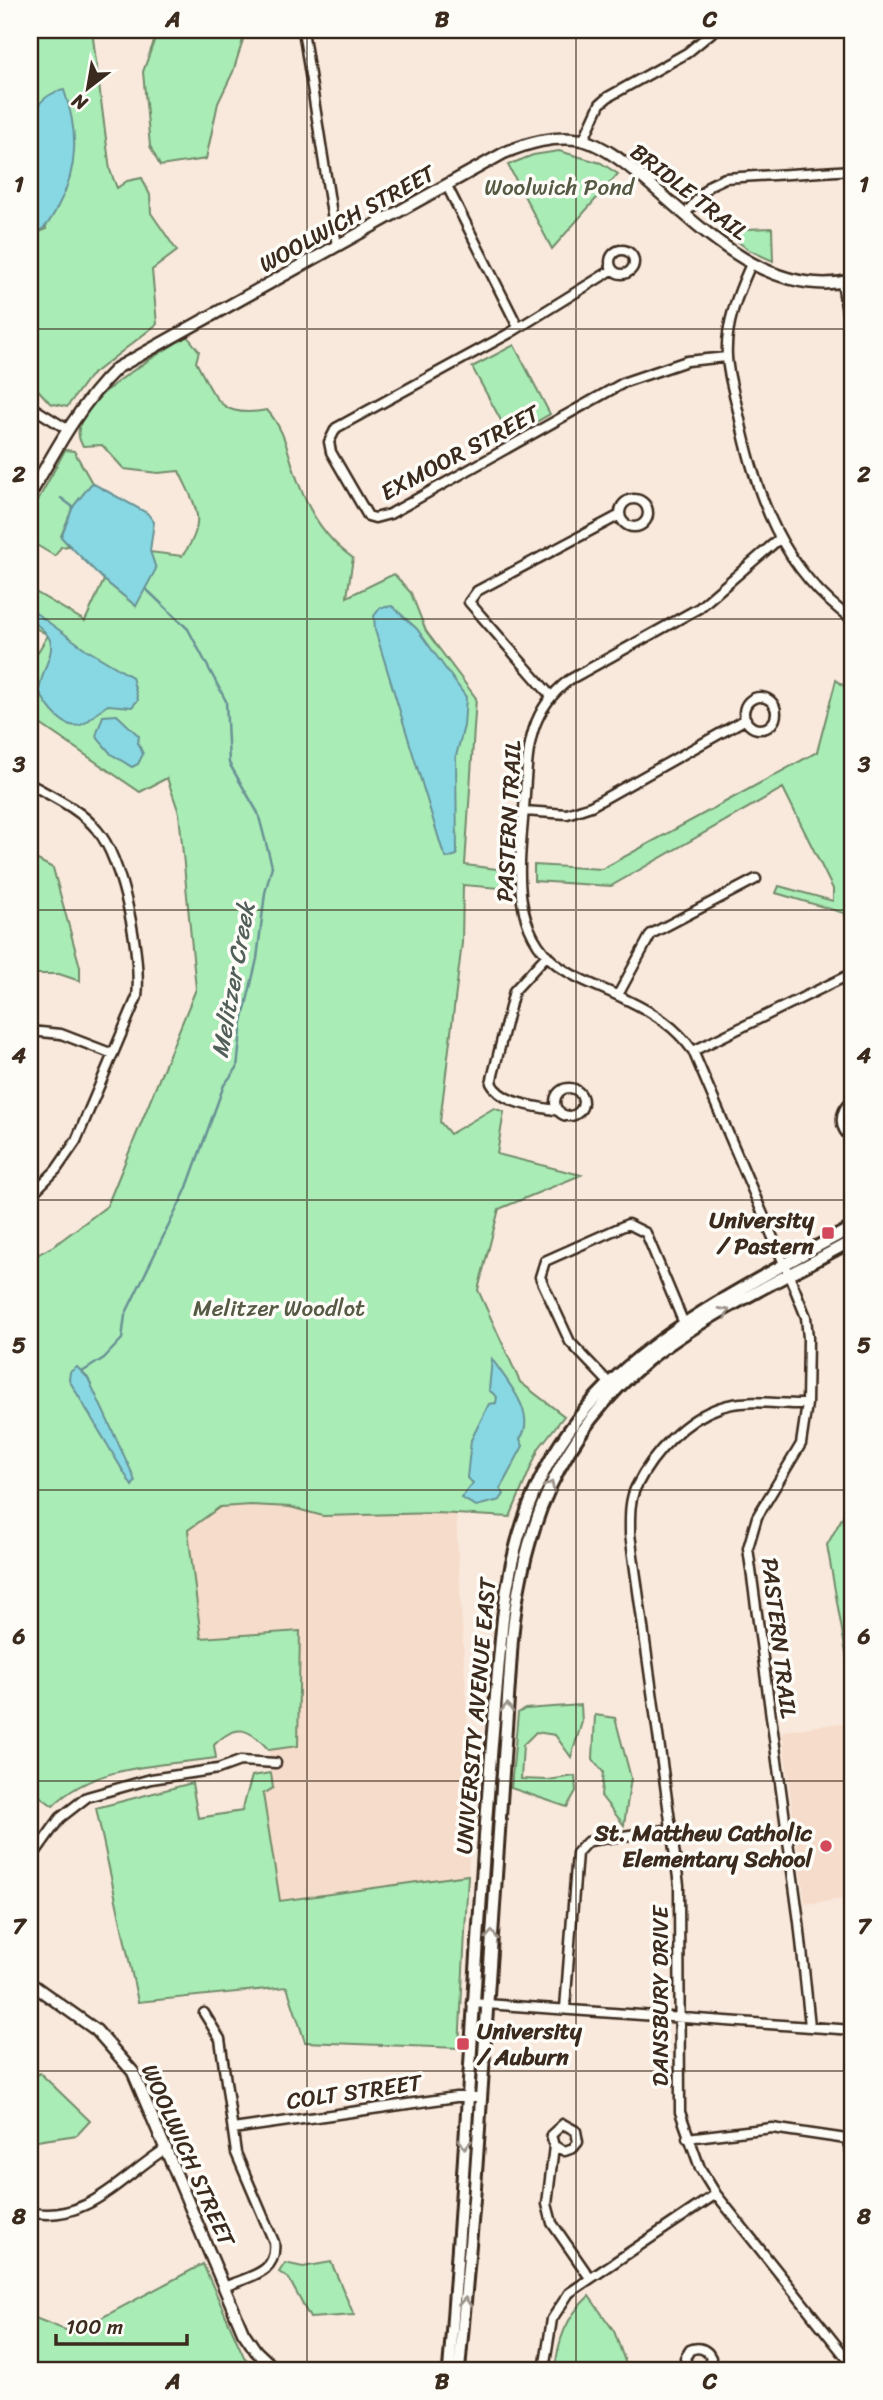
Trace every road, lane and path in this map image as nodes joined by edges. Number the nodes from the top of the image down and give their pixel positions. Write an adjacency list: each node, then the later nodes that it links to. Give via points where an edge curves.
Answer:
1 (303, 30): 7 (street)
2 (715, 30): 3 (street, via 687,53 608,97)
3 (583, 141): 5 (street, WOOLWICH STREET, via 558,138 521,145); 6 (street, BRIDLE TRAIL, via 629,166)
4 (853, 170): 6 (street, via 725,178 710,185)
5 (447, 186): 7 (street, WOOLWICH STREET); 12 (street)
6 (685, 214): 8 (street, BRIDLE TRAIL)
7 (337, 246): 16 (street, WOOLWICH STREET, via 117,368 94,390)
8 (751, 264): 11 (street, BRIDLE TRAIL, via 790,277); 14 (street, via 733,308)
9 (612, 270): 12 (street)
10 (853, 280): 11 (street, BRIDLE TRAIL)
11 (842, 283): 13 (street)
12 (518, 327): 14 (street, EXMOOR STREET, via 336,428 331,452 368,516 375,519 390,514 625,382 687,361)
13 (853, 347)
14 (727, 357): 19 (street, via 751,471)
15 (30, 406): 16 (street)
16 (67, 429): 17 (street, WOOLWICH STREET)
17 (30, 495)
18 (620, 515): 21 (street, via 477,591 469,602)
19 (779, 539): 20 (street, via 820,594); 21 (street, PASTERN TRAIL, via 699,608)
20 (853, 620)
21 (550, 695): 24 (street, PASTERN TRAIL, via 528,747)
22 (746, 719): 24 (street, via 591,806 567,814)
23 (30, 784): 31 (street, via 95,827 111,852 138,952 139,977 137,997)
24 (524, 811): 26 (street, PASTERN TRAIL, via 522,908 533,938)
25 (756, 879): 28 (street, via 651,934)
26 (547, 955): 28 (street, PASTERN TRAIL, via 566,970); 33 (street, via 514,991 491,1083 505,1098)
27 (853, 973): 30 (street)
28 (618, 995): 30 (street, PASTERN TRAIL, via 664,1020)
29 (30, 1031): 31 (street, via 61,1034)
30 (693, 1051): 38 (street, PASTERN TRAIL)
31 (113, 1054): 35 (street, via 76,1141)
32 (853, 1100): 34 (street, via 841,1118)
33 (559, 1111)
34 (853, 1139)
35 (30, 1196)
36 (853, 1227): 38 (main road, UNIVERSITY AVENUE EAST)
37 (853, 1240): 39 (main road, UNIVERSITY AVENUE EAST)
38 (783, 1264): 39 (street, PASTERN TRAIL); 40 (main road, UNIVERSITY AVENUE EAST)
39 (789, 1275): 40 (main road, UNIVERSITY AVENUE EAST, one-way to 39); 42 (street, PASTERN TRAIL, via 806,1317)
40 (686, 1327): 41 (main road, UNIVERSITY AVENUE EAST, via 653,1343); 41 (street, via 646,1233 634,1224 545,1261 540,1277 570,1342)
41 (612, 1386): 44 (main road, UNIVERSITY AVENUE EAST, via 583,1411 547,1466 510,1564 500,1640); 45 (main road, UNIVERSITY AVENUE EAST, one-way to 41, via 513,1619 530,1535 568,1452)
42 (807, 1404): 46 (street, DANSBURY DRIVE, via 720,1407 680,1430 635,1488 630,1534); 54 (street, PASTERN TRAIL, via 801,1444 757,1517 748,1556)
43 (276, 1763): 47 (street, via 240,1761 87,1797 60,1818)
44 (491, 1788): 45 (street); 49 (main road, UNIVERSITY AVENUE EAST)
45 (502, 1795): 50 (main road, UNIVERSITY AVENUE EAST, one-way to 45)
46 (672, 1829): 51 (street, via 587,1842 577,1853); 53 (street, DANSBURY DRIVE, via 680,1897)
47 (30, 1860)
48 (30, 1983): 61 (street, WOOLWICH STREET, via 96,2030 122,2057 142,2088)
49 (472, 2003): 50 (street); 56 (main road, UNIVERSITY AVENUE EAST)
50 (487, 2003): 51 (street); 56 (main road, UNIVERSITY AVENUE EAST)
51 (565, 2008): 53 (street)
52 (204, 2013): 57 (street, via 220,2039)
53 (680, 2017): 54 (street); 58 (street, DANSBURY DRIVE, via 678,2088)
54 (810, 2026): 55 (street)
55 (853, 2030)
56 (475, 2097): 57 (street, COLT STREET); 69 (main road, UNIVERSITY AVENUE EAST, one-way to 69); 70 (main road, UNIVERSITY AVENUE EAST, one-way to 56)
57 (233, 2129): 66 (street, via 242,2170 276,2256 270,2267)
58 (687, 2138): 59 (street, via 772,2128); 63 (street, DANSBURY DRIVE)
59 (850, 2140): 62 (street)
60 (554, 2146): 65 (street, via 547,2204 552,2223)
61 (167, 2148): 64 (street, via 74,2210); 66 (street, WOOLWICH STREET)
62 (853, 2157)
63 (716, 2194): 65 (street); 67 (street, DANSBURY DRIVE)
64 (30, 2212)
65 (590, 2278): 71 (street, via 569,2293 552,2319)
66 (224, 2287): 68 (street, WOOLWICH STREET, via 243,2332)
67 (853, 2366)
68 (276, 2370)
69 (449, 2370)
70 (459, 2370)
71 (543, 2370)
72 (689, 2370): 73 (street, via 687,2354 699,2348 709,2354)
73 (707, 2370)

